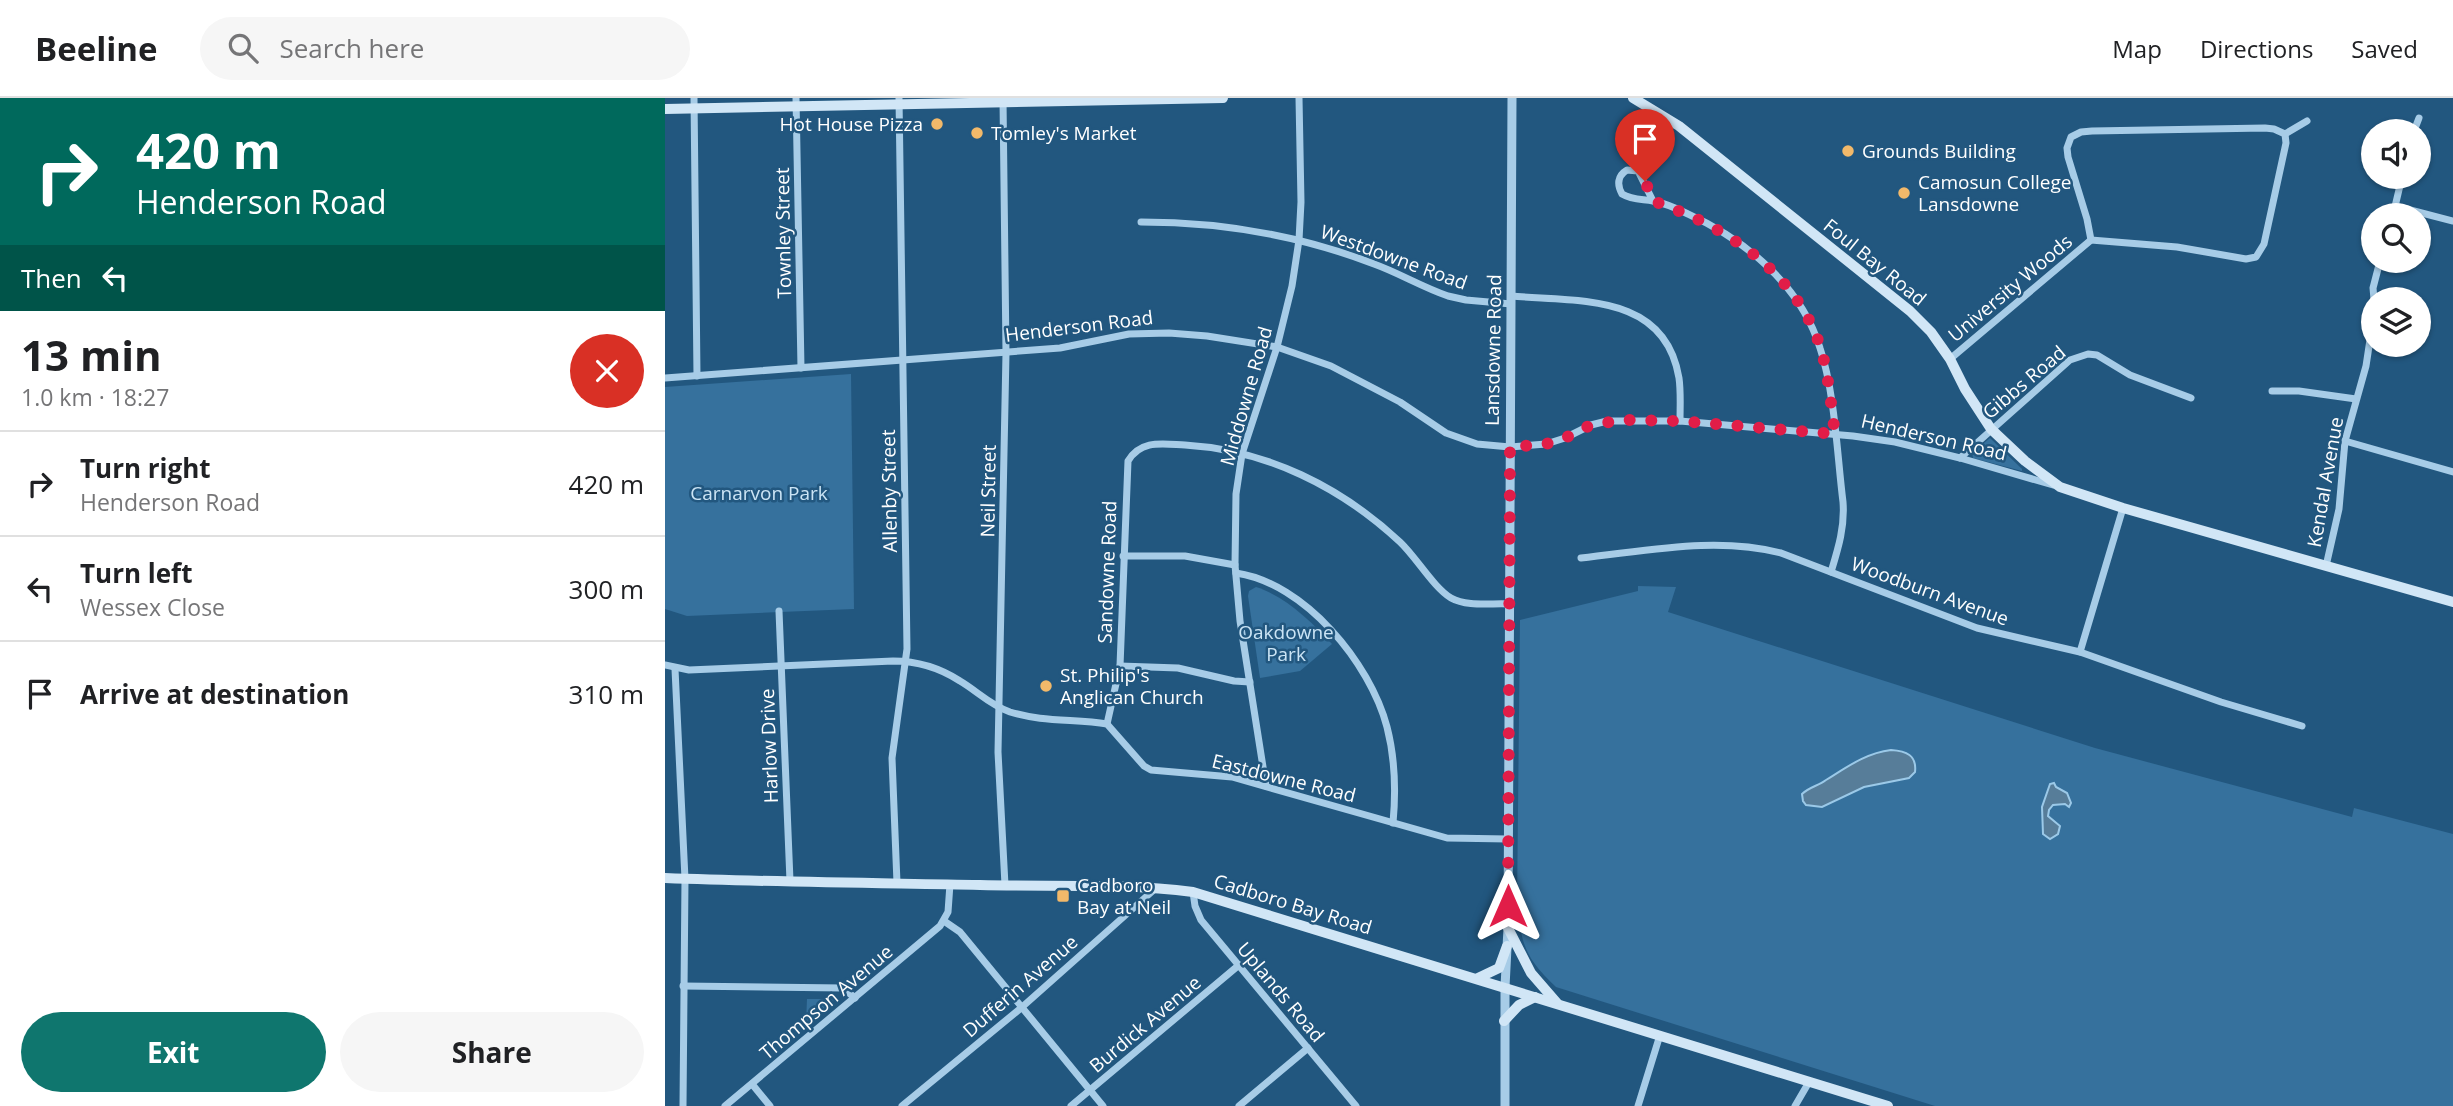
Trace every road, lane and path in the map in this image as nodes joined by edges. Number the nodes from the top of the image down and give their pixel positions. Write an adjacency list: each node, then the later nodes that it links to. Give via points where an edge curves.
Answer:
1 (1208, 98): 2 (main road); 6 (main road)
2 (1223, 98)
3 (1299, 98): 18 (street, Middowne Road)
4 (1512, 98): 20 (street, Lansdowne Road)
5 (1633, 98): 24 (main road, Foul Bay Road, via 1679,127 1910,311)
6 (1105, 100): 7 (main road)
7 (1003, 101): 9 (main road); 22 (street, Neil Street)
8 (796, 102): 9 (main road); 10 (main road); 26 (street, Townley Street)
9 (899, 102): 25 (street, Allenby Street)
10 (694, 103): 11 (main road); 27 (street)
11 (665, 109)
12 (2307, 121): 13 (street)
13 (2284, 134): 19 (street, University Woods, via 2285,152 2264,244 2256,257); 19 (street, University Woods, via 2265,128 2092,131 2071,137 2068,157)
14 (1653, 201): 14 (street, via 1638,171 1621,175 1622,194); 34 (street, via 1687,213 1738,242 1777,275 1796,299 1822,353)
15 (2431, 215): 16 (street)
16 (2453, 220)
17 (1141, 222): 18 (street, Westdowne Road, via 1216,225)
18 (1299, 240): 20 (street, Westdowne Road, via 1377,265 1448,296); 21 (street, Middowne Road)
19 (2091, 240): 24 (street, University Woods)
20 (1511, 300): 32 (street, Westdowne Road, via 1601,302 1647,321 1674,357); 36 (street, Lansdowne Road)
21 (1277, 347): 22 (street, Henderson Road, via 1152,333); 36 (street, Henderson Road, via 1353,376 1456,438); 37 (street, Middowne Road)
22 (1006, 352): 25 (street, Henderson Road); 57 (street, Neil Street)
23 (2367, 357): 31 (street, Kendal Avenue)
24 (1950, 359): 33 (main road, Foul Bay Road)
25 (904, 360): 26 (street, Henderson Road); 51 (street, Allenby Street)
26 (801, 368): 27 (street, Henderson Road)
27 (697, 376): 28 (street, Henderson Road)
28 (665, 378)
29 (2272, 391): 31 (street)
30 (2192, 398): 33 (street, Gibbs Road, via 2088,354 2070,360)
31 (2356, 399): 35 (street, Kendal Avenue)
32 (1680, 421): 34 (street, Henderson Road); 36 (street, Henderson Road, via 1607,421 1546,444)
33 (1991, 429): 38 (street, Gibbs Road); 40 (main road, Foul Bay Road)
34 (1835, 434): 38 (street, Henderson Road); 46 (street, via 1844,518)
35 (2345, 441): 39 (street); 44 (street, Kendal Avenue, via 2339,509)
36 (1510, 447): 48 (street, Lansdowne Road)
37 (1242, 454): 42 (street, Sandowne Road, via 1155,444 1139,448 1128,461); 45 (street, Middowne Road, via 1236,494); 48 (street, via 1303,475 1341,496 1385,528 1452,598)
38 (1961, 458): 40 (street, Henderson Road)
39 (2453, 472)
40 (2060, 487): 41 (main road, Henderson Road)
41 (2123, 508): 44 (main road, Henderson Road); 50 (street)
42 (1123, 556): 45 (street, via 1185,556); 54 (street, Sandowne Road)
43 (1581, 558): 46 (street, Woodburn Avenue, via 1744,545)
44 (2326, 566): 47 (main road, Henderson Road)
45 (1236, 569): 56 (street, Middowne Road); 61 (street, via 1262,579 1307,608 1346,648 1366,678 1378,701 1391,748)
46 (1831, 572): 50 (street, Woodburn Avenue, via 1977,628)
47 (2453, 602)
48 (1509, 604): 62 (street, Lansdowne Road)
49 (779, 611): 53 (street, Harlow Drive)
50 (2080, 652): 59 (street, Woodburn Avenue)
51 (907, 661): 53 (street); 57 (street, via 942,672); 66 (street, Allenby Street, via 892,758)
52 (665, 665): 55 (street)
53 (781, 665): 55 (street); 65 (street, Harlow Drive)
54 (1120, 666): 56 (street, via 1178,668); 58 (street, Sandowne Road)
55 (675, 669): 64 (street)
56 (1250, 682): 60 (street, Middowne Road)
57 (999, 707): 58 (street, via 1040,718); 68 (street, Neil Street)
58 (1107, 724): 60 (street, Eastdowne Road, via 1151,770 1217,774)
59 (2302, 726)
60 (1266, 786): 61 (street, Eastdowne Road)
61 (1393, 823): 62 (street, Eastdowne Road, via 1447,838)
62 (1508, 839): 72 (street, Lansdowne Road)
63 (665, 878): 64 (main road, Cadboro Bay Road)
64 (685, 879): 65 (main road, Cadboro Bay Road); 76 (street)
65 (790, 881): 66 (main road, Cadboro Bay Road)
66 (897, 883): 67 (main road, Cadboro Bay Road)
67 (950, 884): 68 (main road, Cadboro Bay Road); 71 (street)
68 (1005, 885): 69 (main road, Cadboro Bay Road)
69 (1156, 888): 70 (main road, Cadboro Bay Road); 81 (street, Dufferin Avenue)
70 (1193, 892): 74 (street, Uplands Road, via 1201,920); 75 (main road, Cadboro Bay Road)
71 (944, 921): 79 (street, Thompson Avenue); 81 (street, via 960,932)
72 (1508, 928): 73 (street, Lansdowne Road); 80 (main road, via 1531,973)
73 (1507, 946): 75 (main road, via 1499,968); 77 (street, Lansdowne Road)
74 (1239, 965): 84 (street, Uplands Road); 87 (street, Burdick Avenue)
75 (1478, 978): 77 (main road, Cadboro Bay Road)
76 (683, 986): 79 (street, via 843,988); 88 (street)
77 (1504, 987): 78 (main road, Cadboro Bay Road); 82 (street, Lansdowne Road)
78 (1535, 997): 80 (main road, Cadboro Bay Road); 82 (main road)
79 (855, 998): 86 (street, Thompson Avenue)
80 (1558, 1004): 83 (main road, Cadboro Bay Road)
81 (1021, 1008): 87 (street); 91 (street, Dufferin Avenue)
82 (1504, 1021): 96 (street, Lansdowne Road)
83 (1660, 1035): 85 (main road, Cadboro Bay Road); 97 (street)
84 (1308, 1048): 94 (street); 95 (street, Uplands Road)
85 (1809, 1082): 98 (street); 99 (main road, Cadboro Bay Road)
86 (752, 1084): 89 (street, Thompson Avenue); 90 (street)
87 (1090, 1090): 92 (street, Burdick Avenue); 93 (street)
88 (683, 1106)
89 (725, 1106)
90 (770, 1106)
91 (902, 1106)
92 (1071, 1106)
93 (1103, 1106)
94 (1239, 1106)
95 (1356, 1106)
96 (1504, 1106)
97 (1638, 1106)
98 (1795, 1106)
99 (1888, 1106)

